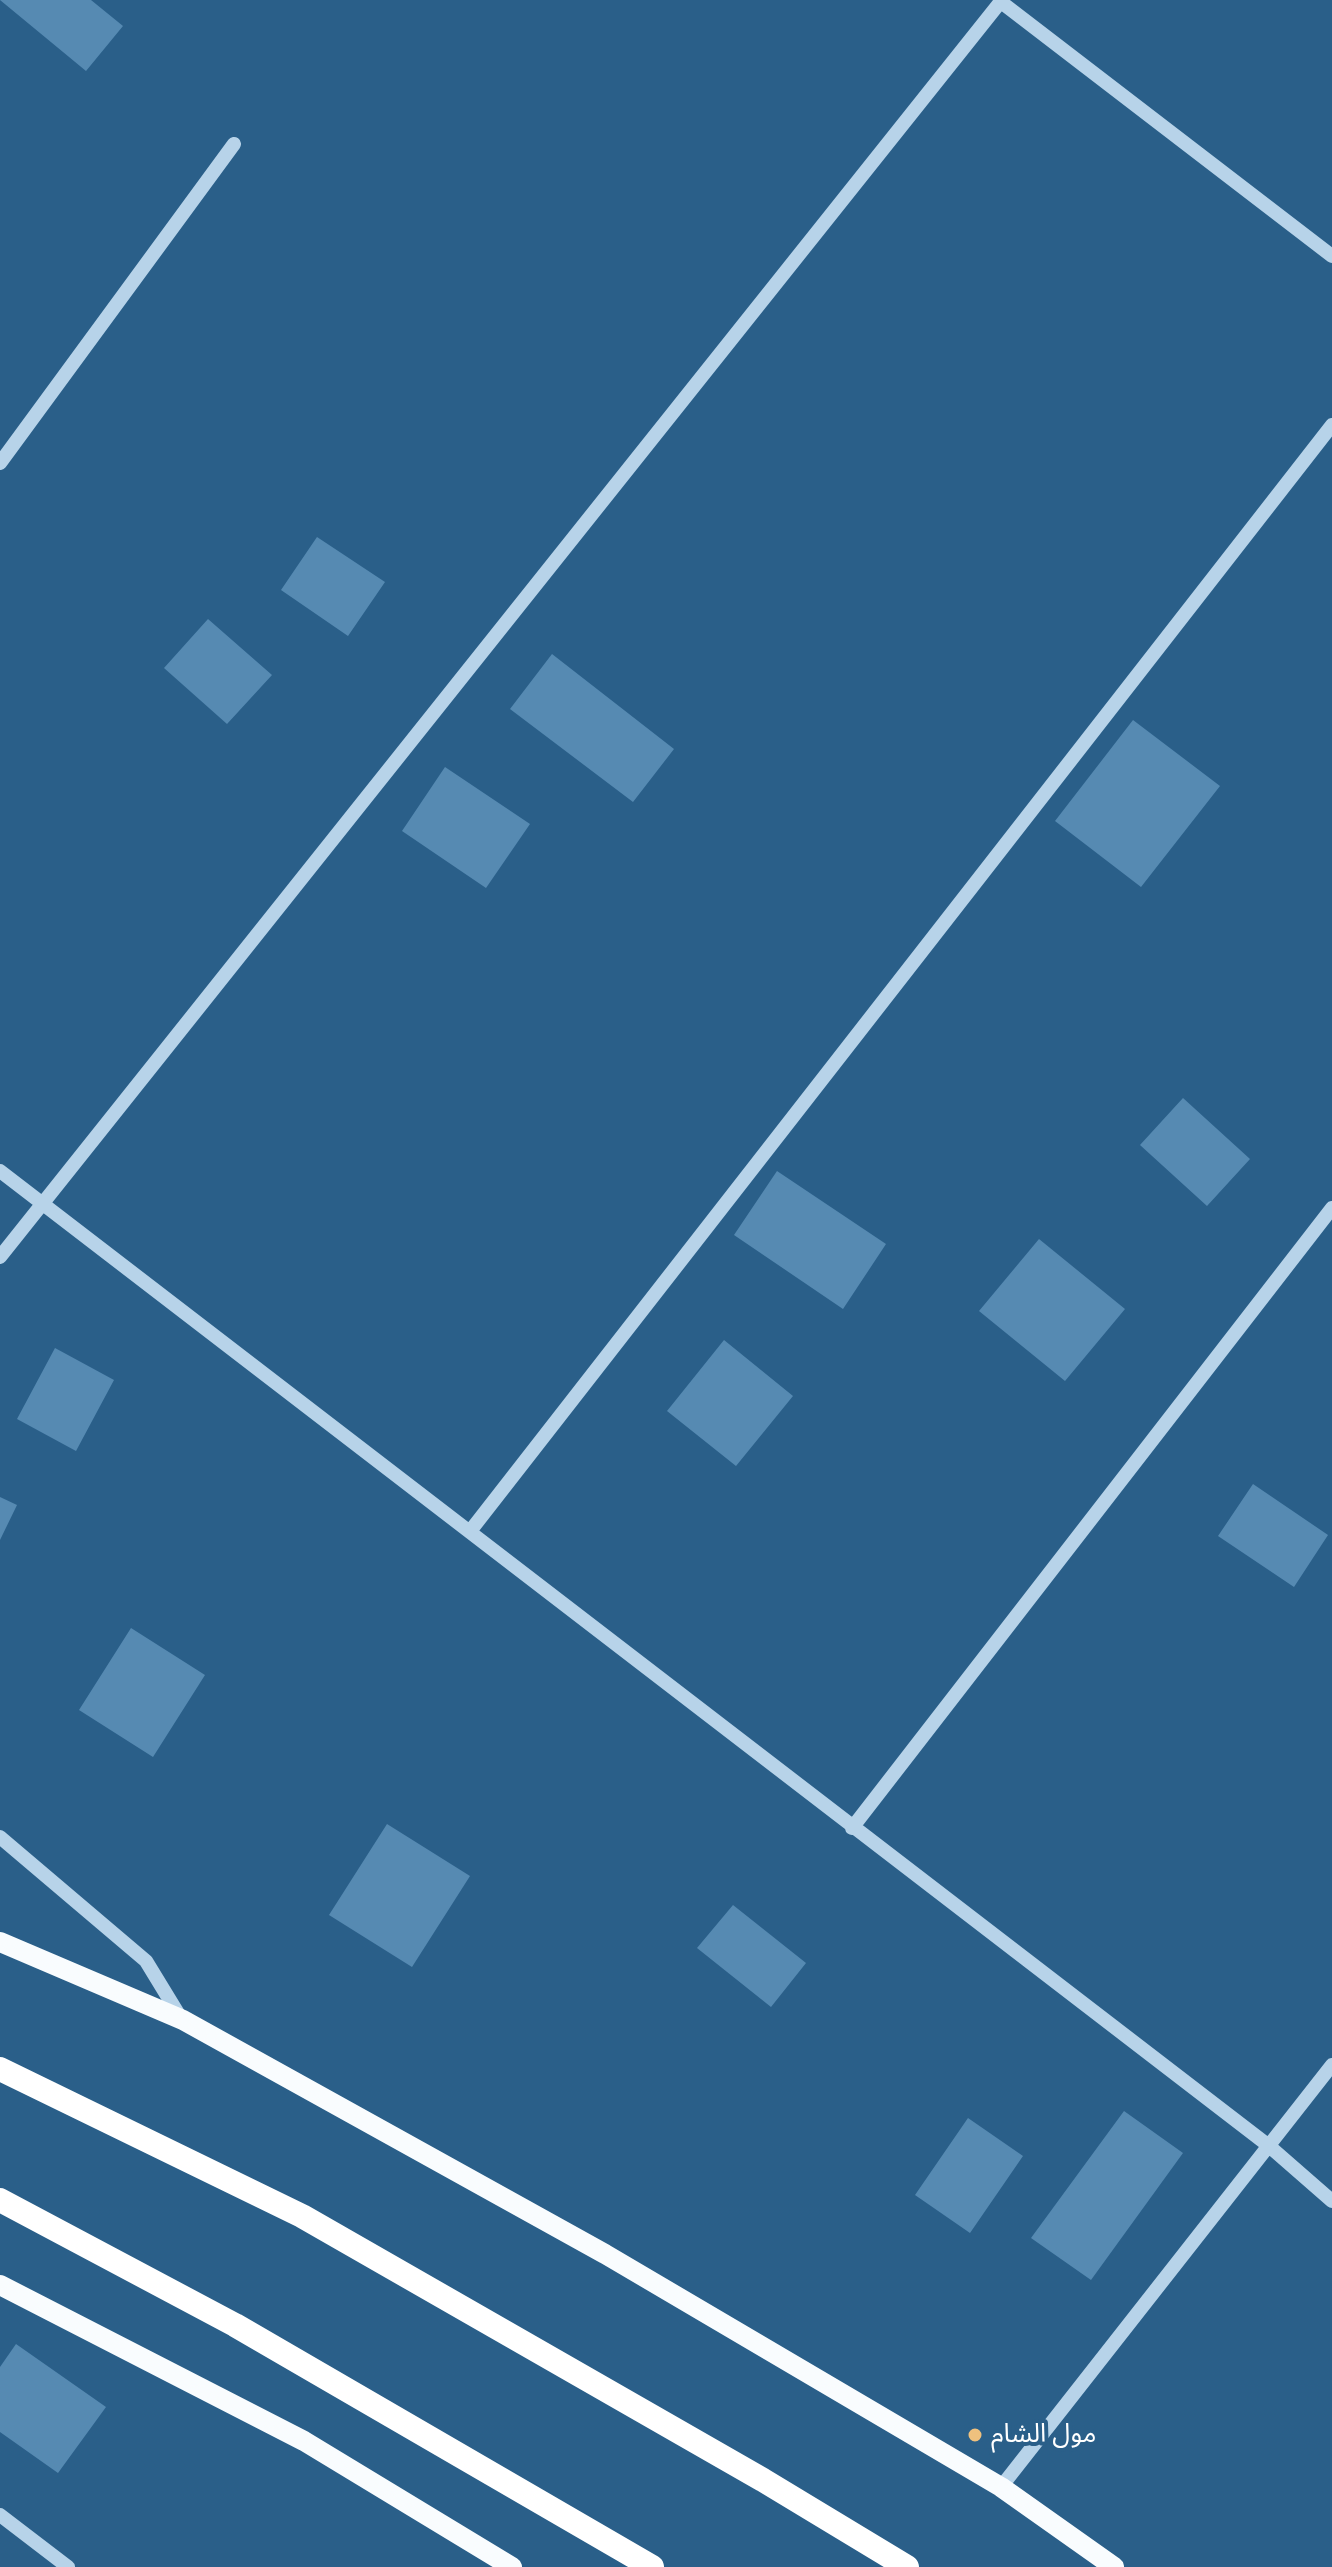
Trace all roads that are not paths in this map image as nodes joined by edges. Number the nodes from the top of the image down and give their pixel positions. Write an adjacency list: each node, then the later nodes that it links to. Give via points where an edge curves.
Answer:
1 (1002, 1): 3 (street); 7 (street)
2 (234, 144): 5 (street)
3 (1332, 256)
4 (1332, 425): 10 (street)
5 (0, 463)
6 (0, 1171): 7 (street)
7 (42, 1204): 9 (street); 10 (street)
8 (1332, 1208): 11 (street)
9 (0, 1257)
10 (471, 1530): 11 (street)
11 (852, 1828): 17 (street)
12 (0, 1837): 14 (street, via 146,1961)
13 (0, 1942): 14 (main road)
14 (183, 2020): 21 (main road, via 605,2254)
15 (1332, 2065): 17 (street)
16 (0, 2069): 26 (highway, via 302,2216)
17 (1269, 2146): 19 (street); 21 (street)
18 (0, 2200): 25 (highway, via 235,2325)
19 (1332, 2201)
20 (0, 2285): 24 (main road, via 304,2441)
21 (1001, 2487): 27 (main road)
22 (0, 2515): 23 (street)
23 (68, 2567)
24 (512, 2567)
25 (652, 2567)
26 (907, 2567)
27 (1114, 2567)

